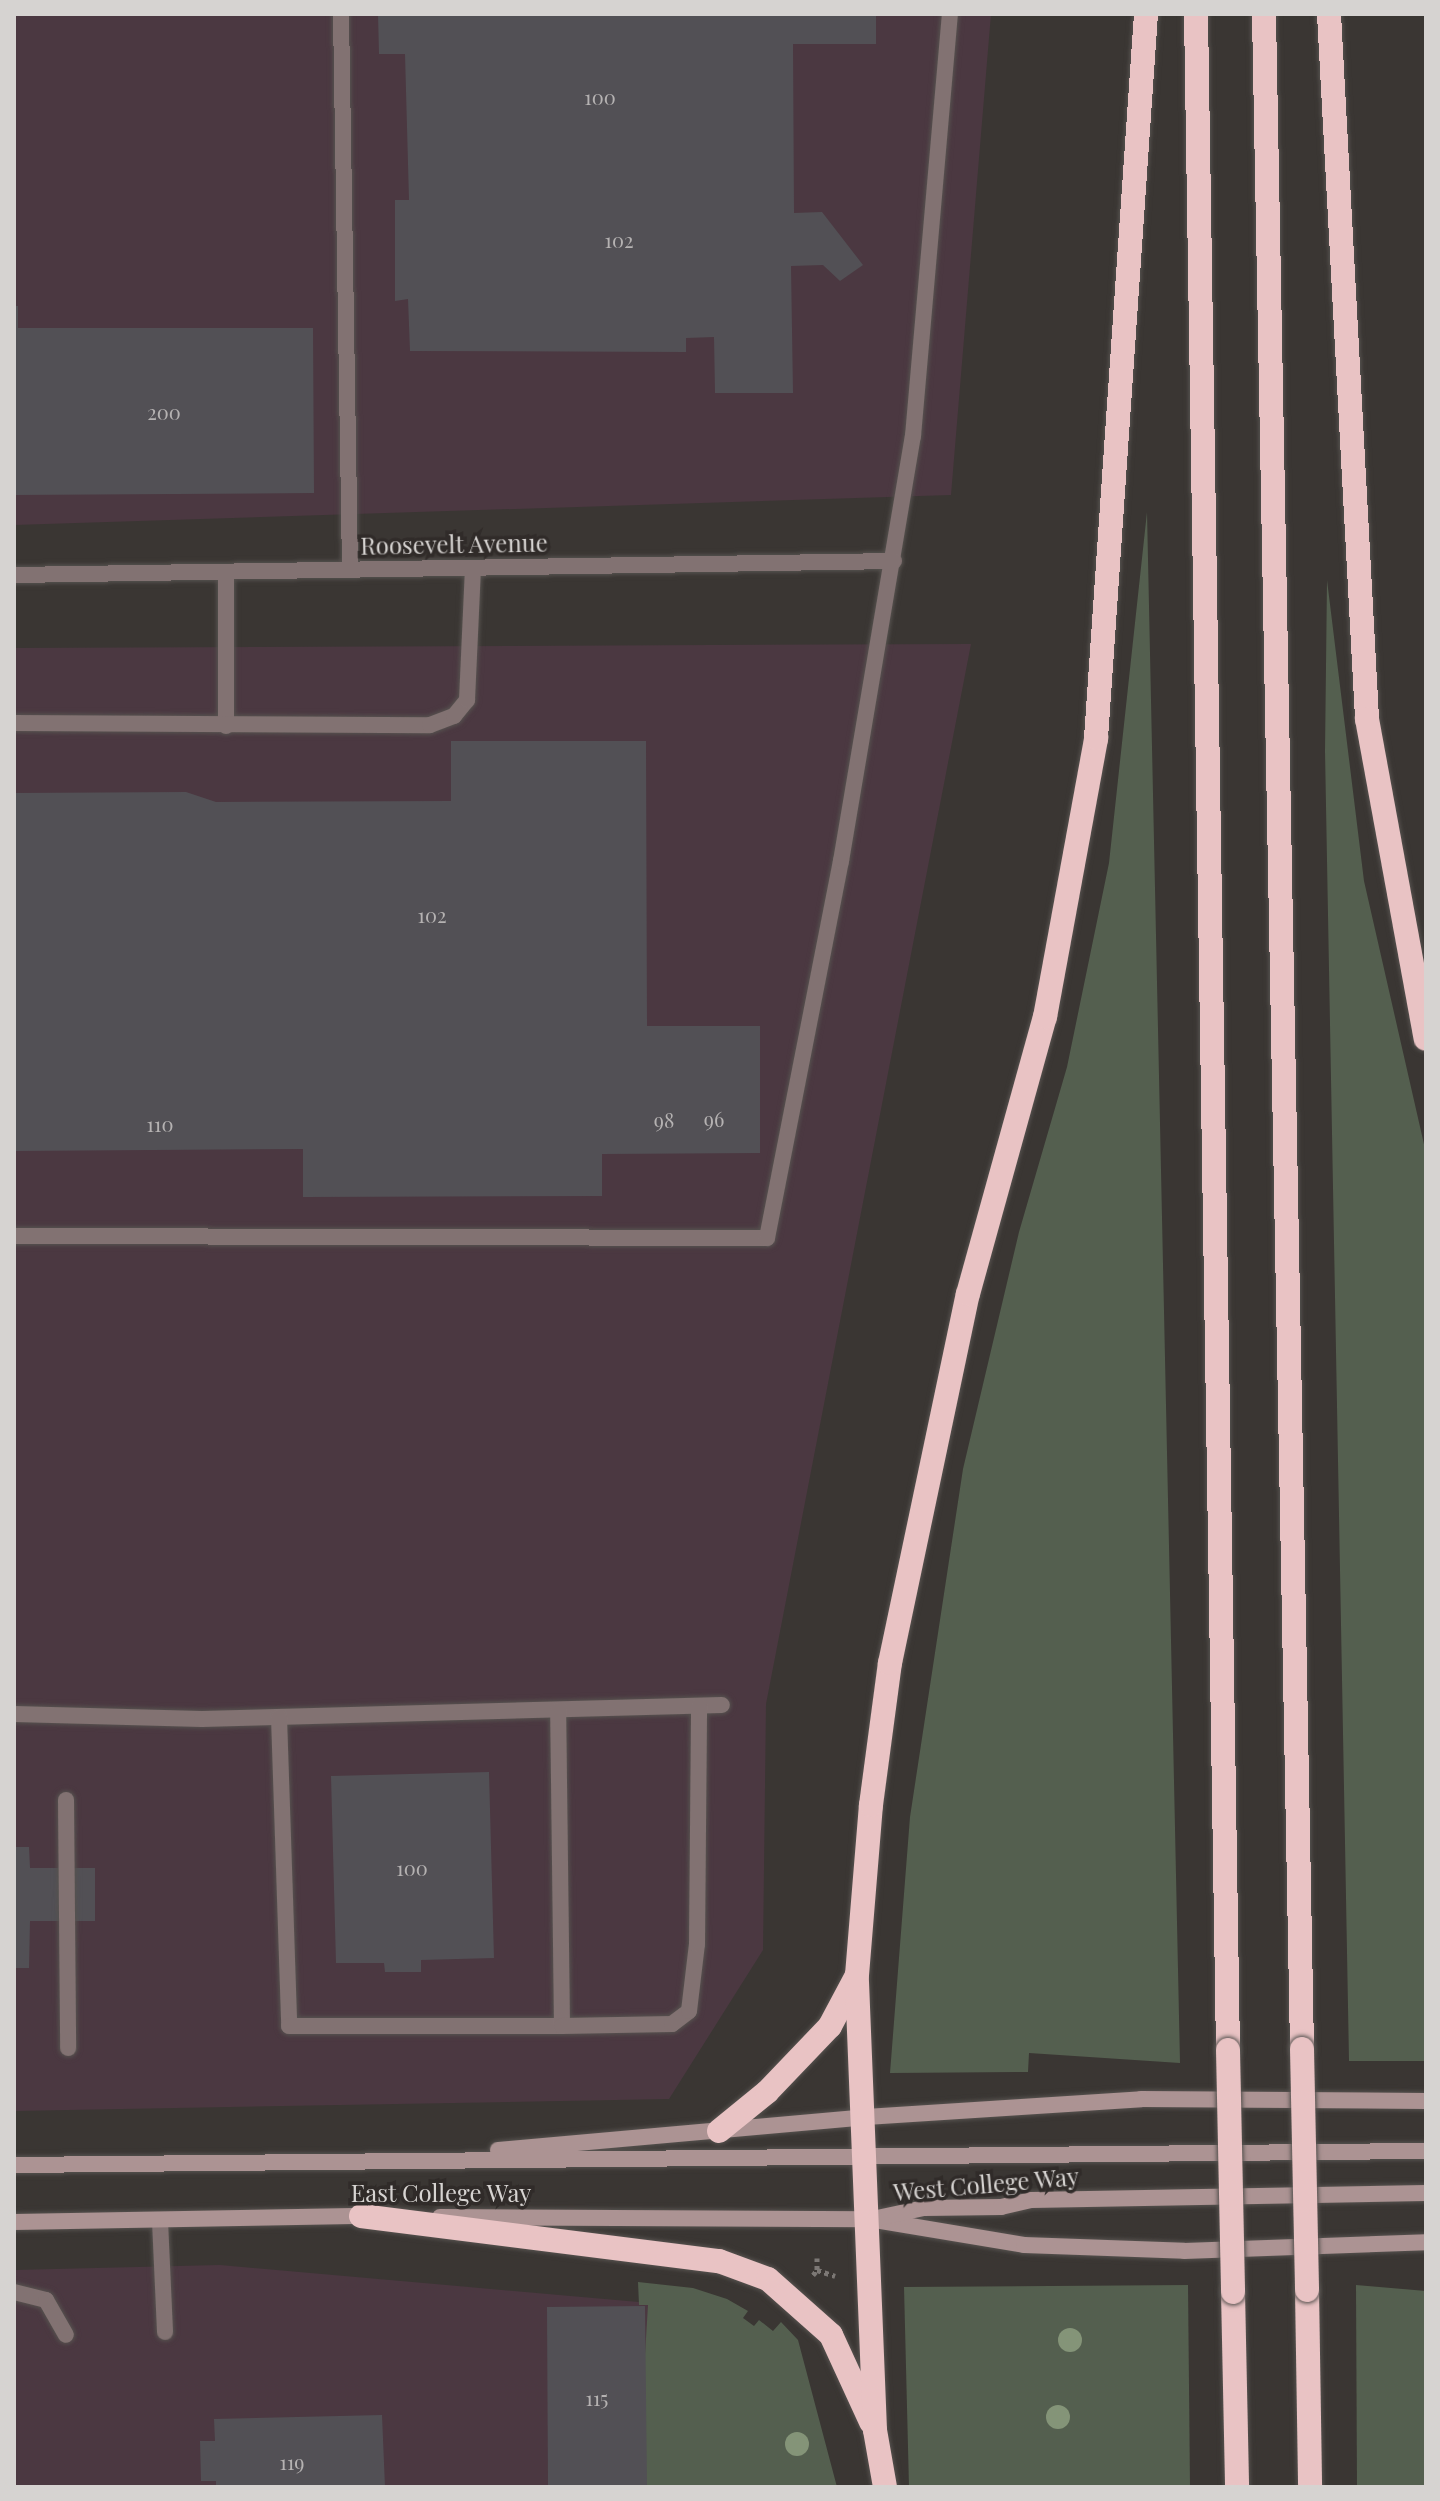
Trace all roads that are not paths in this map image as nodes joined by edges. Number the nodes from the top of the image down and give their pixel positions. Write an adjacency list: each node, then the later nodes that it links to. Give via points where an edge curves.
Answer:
1 (341, 14): 9 (street)
2 (950, 14): 7 (street, via 913,436)
3 (1146, 14): 22 (highway, via 1096,738 1045,1017 968,1294 890,1663)
4 (1196, 14): 43 (highway, bridge)
5 (1264, 14): 44 (highway, bridge)
6 (1329, 14): 14 (highway, via 1367,719)
7 (894, 561): 8 (street, Roosevelt Avenue); 15 (street, via 767,1238)
8 (473, 568): 9 (street, Roosevelt Avenue); 13 (street, via 470,685 467,700 454,716 430,725)
9 (350, 570): 10 (street, Roosevelt Avenue)
10 (226, 572): 11 (street, Roosevelt Avenue); 13 (street)
11 (14, 575)
12 (14, 723): 13 (street)
13 (226, 726)
14 (1426, 1039)
15 (14, 1236)
16 (722, 1705): 17 (street)
17 (699, 1706): 18 (street); 23 (street, via 697,1944 689,2011 672,2024)
18 (558, 1710): 20 (street); 23 (street)
19 (14, 1714): 20 (street)
20 (279, 1717): 23 (street, via 289,2026)
21 (66, 1800): 24 (street)
22 (857, 1975): 26 (highway); 27 (highway, via 830,2026 767,2092)
23 (562, 2026)
24 (68, 2048)
25 (1426, 2101): 26 (main road, via 1141,2099)
26 (866, 2117): 27 (main road, East College Way); 29 (highway)
27 (719, 2131): 30 (main road, East College Way)
28 (1426, 2151): 29 (main road, West College Way)
29 (868, 2155): 30 (main road, East College Way); 34 (highway)
30 (373, 2162): 31 (main road, East College Way)
31 (14, 2165)
32 (1426, 2193): 34 (main road, West College Way, via 1031,2200 1001,2207 924,2208)
33 (361, 2216): 34 (main road, East College Way); 35 (main road, East College Way); 41 (highway, via 719,2261 768,2279 831,2335)
34 (869, 2219): 37 (main road, West College Way, via 1024,2245 1184,2251); 41 (highway)
35 (160, 2221): 36 (main road, East College Way); 39 (street)
36 (14, 2222)
37 (1426, 2242)
38 (14, 2292): 40 (street, via 46,2300)
39 (165, 2332)
40 (66, 2335)
41 (875, 2430): 42 (highway)
42 (885, 2487)
43 (1237, 2487)
44 (1310, 2487)

